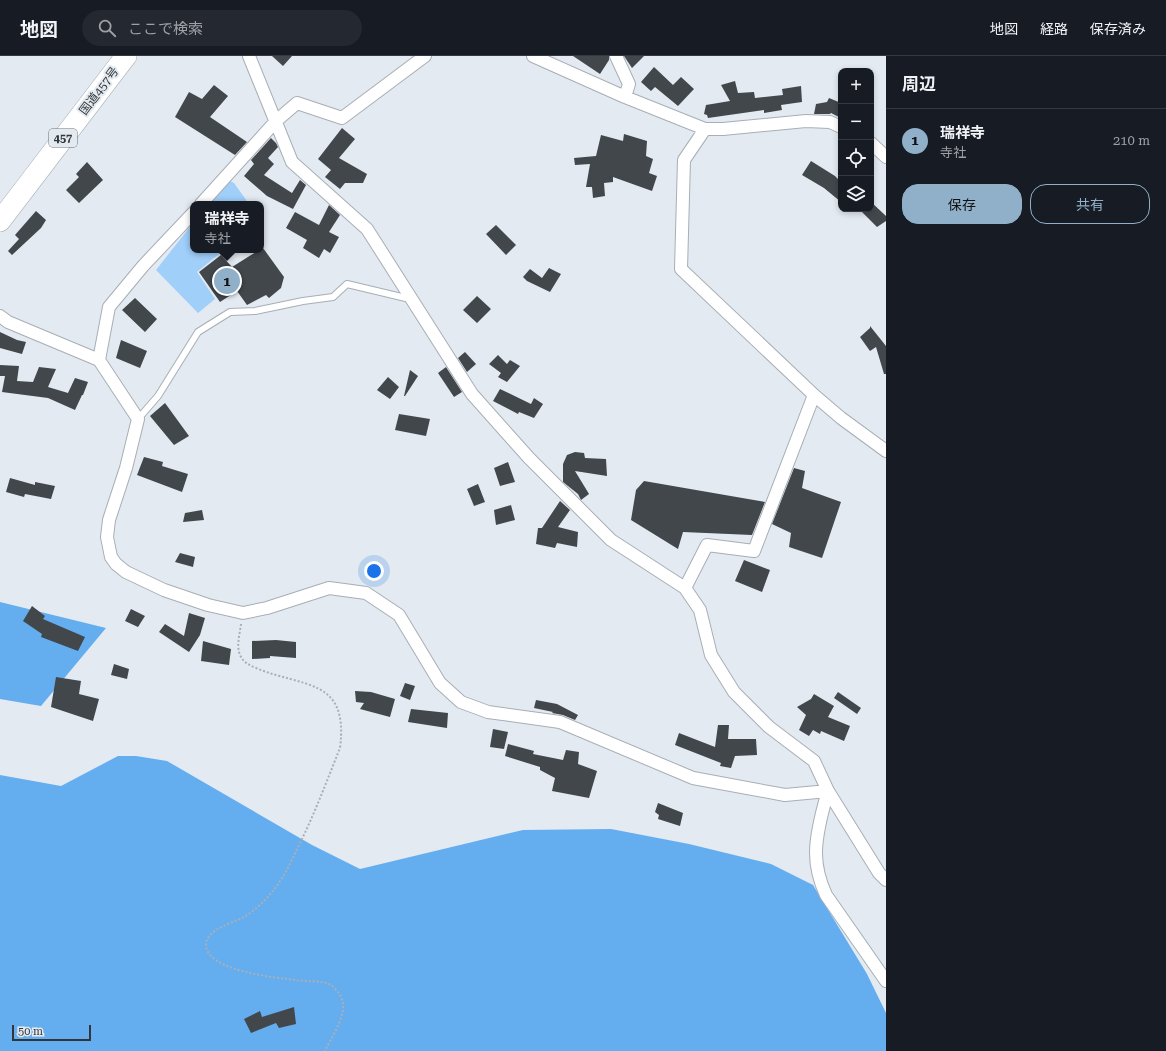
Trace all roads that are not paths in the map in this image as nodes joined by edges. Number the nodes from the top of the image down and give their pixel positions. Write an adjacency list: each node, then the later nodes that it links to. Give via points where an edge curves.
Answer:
1 (126, 56): 14 (highway, 国道457号 / 457)
2 (249, 56): 7 (street)
3 (425, 56): 7 (street, via 342,118 297,103)
4 (533, 56): 6 (street)
5 (616, 56): 6 (street, via 629,84)
6 (625, 97): 9 (street)
7 (276, 121): 12 (street); 15 (street, via 292,162 367,229)
8 (838, 126): 9 (street, via 830,122 806,121)
9 (705, 129): 18 (street, via 684,160 681,269)
10 (874, 146): 11 (street)
11 (886, 157)
12 (204, 201)
13 (190, 216): 17 (street, via 109,307)
14 (0, 221)
15 (411, 299): 19 (lane, via 347,284 333,297 255,311 230,312 198,332 158,396); 21 (street, via 472,394 529,458 612,540)
16 (0, 316): 17 (street, via 8,322)
17 (99, 360): 19 (street)
18 (814, 395): 20 (street); 21 (street, via 754,551 707,545)
19 (138, 419): 22 (street, via 109,520 107,537 110,557 126,572 157,587 243,613 329,588 366,593 399,615 440,683 460,702 488,712 560,722 693,778 785,795)
20 (886, 451)
21 (685, 588): 22 (street, via 700,610 711,655 734,692 769,727 814,761)
22 (828, 791): 23 (street, via 879,873); 24 (street, via 822,809 816,853 821,885 826,896)
23 (886, 880)
24 (886, 981)

